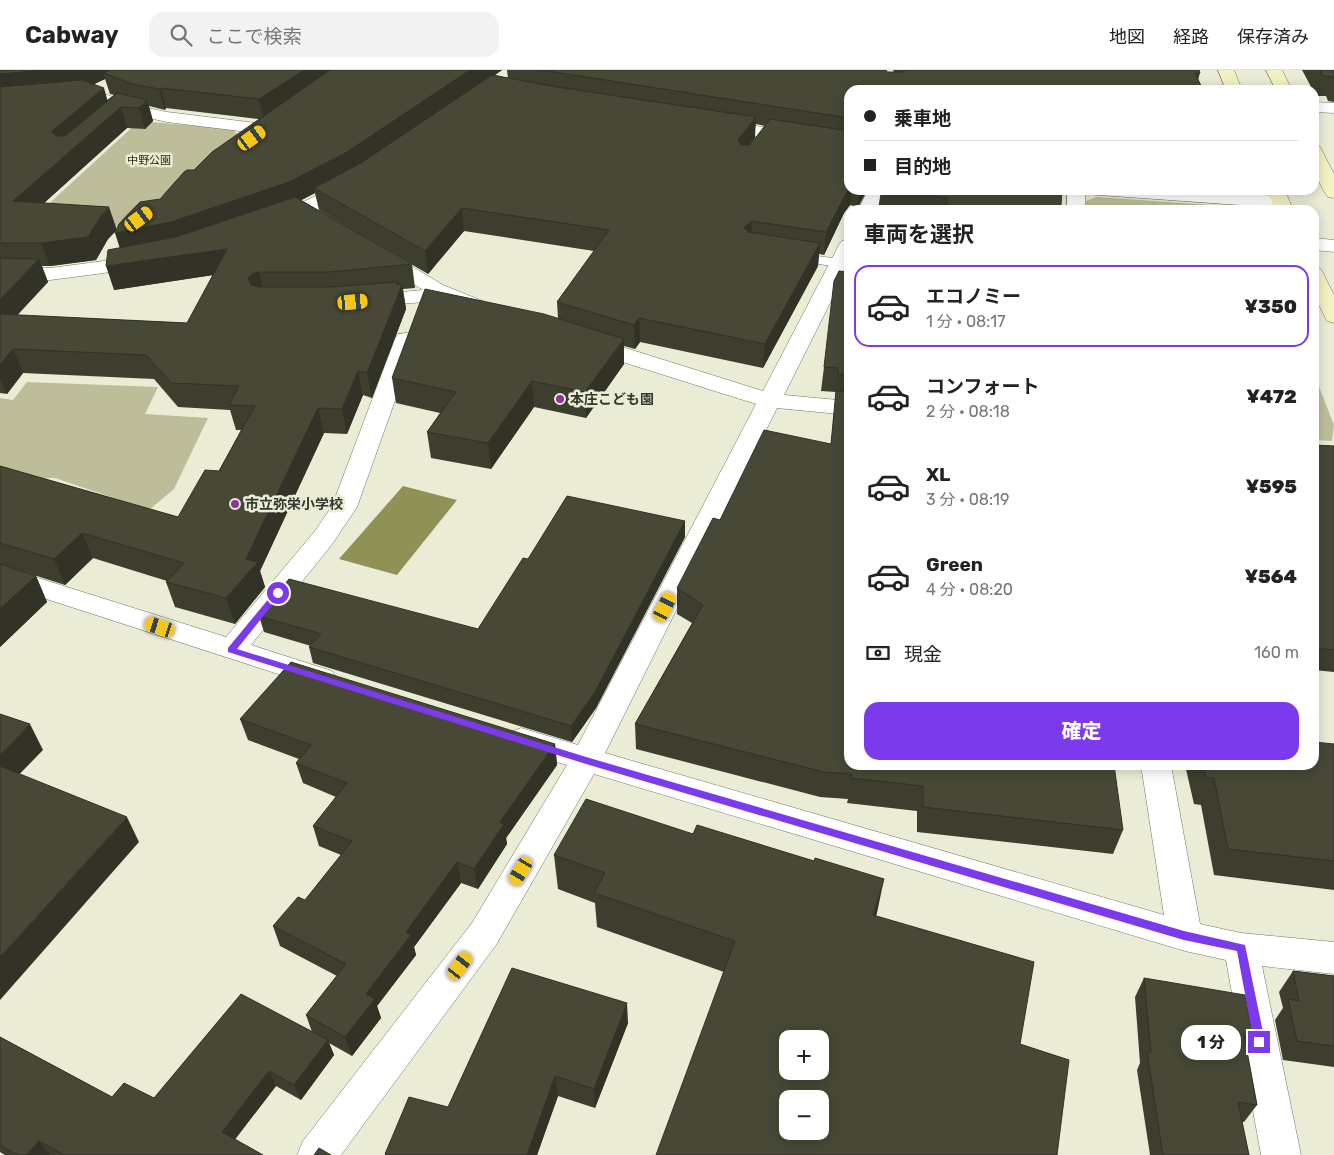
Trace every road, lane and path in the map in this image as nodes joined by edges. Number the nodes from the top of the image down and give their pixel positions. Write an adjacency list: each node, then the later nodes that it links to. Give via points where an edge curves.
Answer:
1 (1226, 70): 3 (street)
2 (1274, 70): 4 (street)
3 (1232, 85)
4 (1282, 85)
5 (109, 86): 6 (street)
6 (91, 94): 7 (street); 12 (street, via 118,109)
7 (73, 95)
8 (1319, 107): 9 (street)
9 (1334, 108)
10 (280, 118): 12 (street)
11 (701, 122): 14 (street, via 764,136)
12 (264, 129): 13 (street)
13 (244, 143)
14 (844, 145)
15 (1319, 162): 17 (street)
16 (366, 174): 20 (street, via 311,215)
17 (1334, 193)
18 (1177, 195): 19 (street)
19 (1280, 201)
20 (256, 226)
21 (117, 244): 28 (street)
22 (1319, 244): 24 (street)
23 (361, 245): 31 (street)
24 (1334, 246)
25 (780, 254): 26 (lane)
26 (844, 254): 36 (street)
27 (163, 255): 28 (street)
28 (104, 267): 29 (street, via 50,274)
29 (0, 273)
30 (1319, 284): 34 (street)
31 (429, 293): 32 (street); 33 (street); 39 (street, via 344,507 324,537)
32 (345, 303)
33 (503, 316)
34 (1334, 317)
35 (567, 337): 36 (street)
36 (770, 402): 37 (street); 42 (street)
37 (844, 408)
38 (0, 574): 39 (street)
39 (231, 650): 40 (street)
40 (343, 685)
41 (493, 731): 42 (street)
42 (586, 760): 44 (street); 47 (street, via 484,934)
43 (1157, 770): 44 (street)
44 (1184, 936): 45 (street)
45 (1241, 948): 46 (street); 48 (street)
46 (1334, 958)
47 (317, 1155)
48 (1281, 1155)

